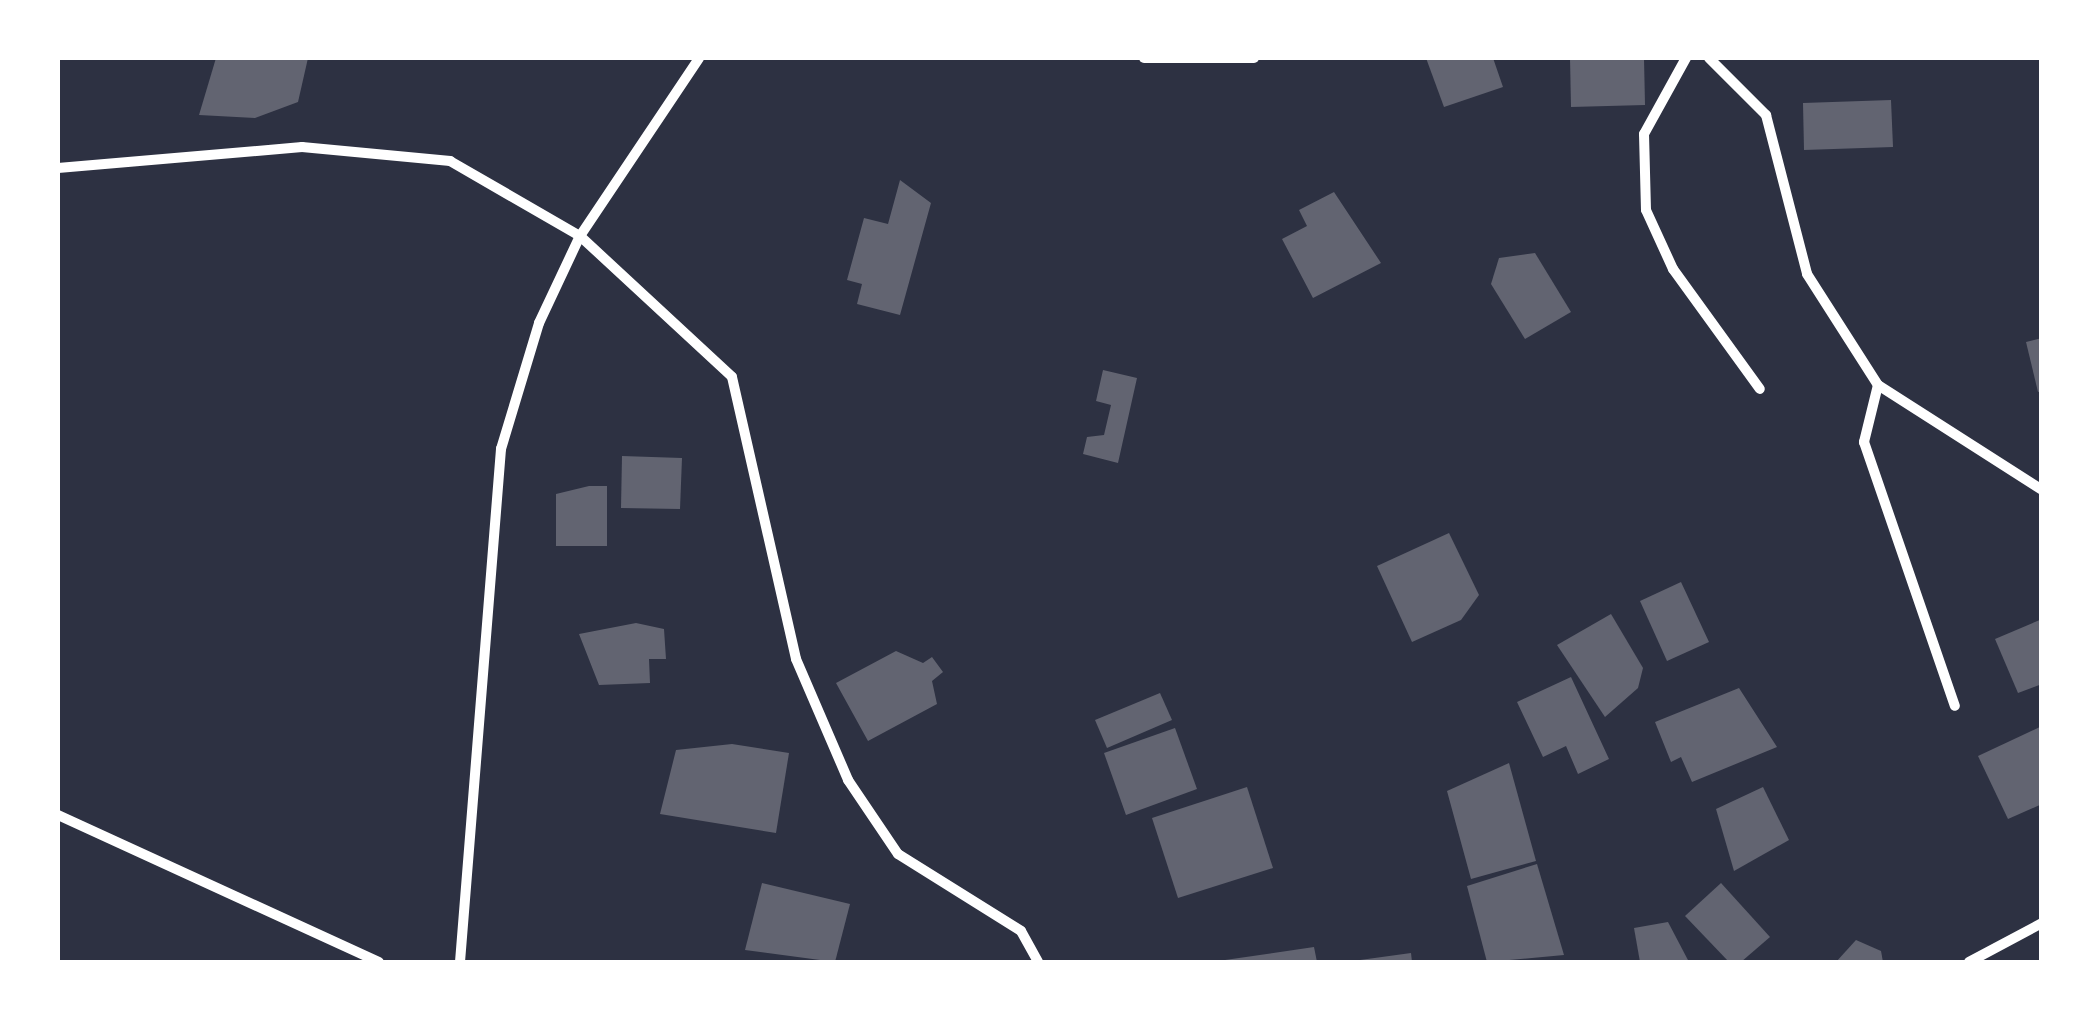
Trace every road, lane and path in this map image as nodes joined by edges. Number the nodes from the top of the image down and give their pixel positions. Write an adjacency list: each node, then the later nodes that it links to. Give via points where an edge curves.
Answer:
1 (699, 58): 7 (street)
2 (1144, 58): 3 (street)
3 (1254, 58)
4 (1686, 58): 9 (street, via 1644,134 1646,210 1673,269)
5 (1710, 58): 8 (street, via 1766,115 1807,274)
6 (58, 168): 7 (street, via 302,147 450,161)
7 (580, 236): 15 (street, via 539,323 501,449); 16 (street, via 732,378 796,659 848,780 898,854 1021,931)
8 (1878, 385): 10 (street); 11 (street, via 1864,442)
9 (1760, 389)
10 (2042, 490)
11 (1955, 706)
12 (58, 815): 14 (street)
13 (2042, 923): 17 (street)
14 (380, 962)
15 (460, 962)
16 (1038, 962)
17 (1969, 962)

